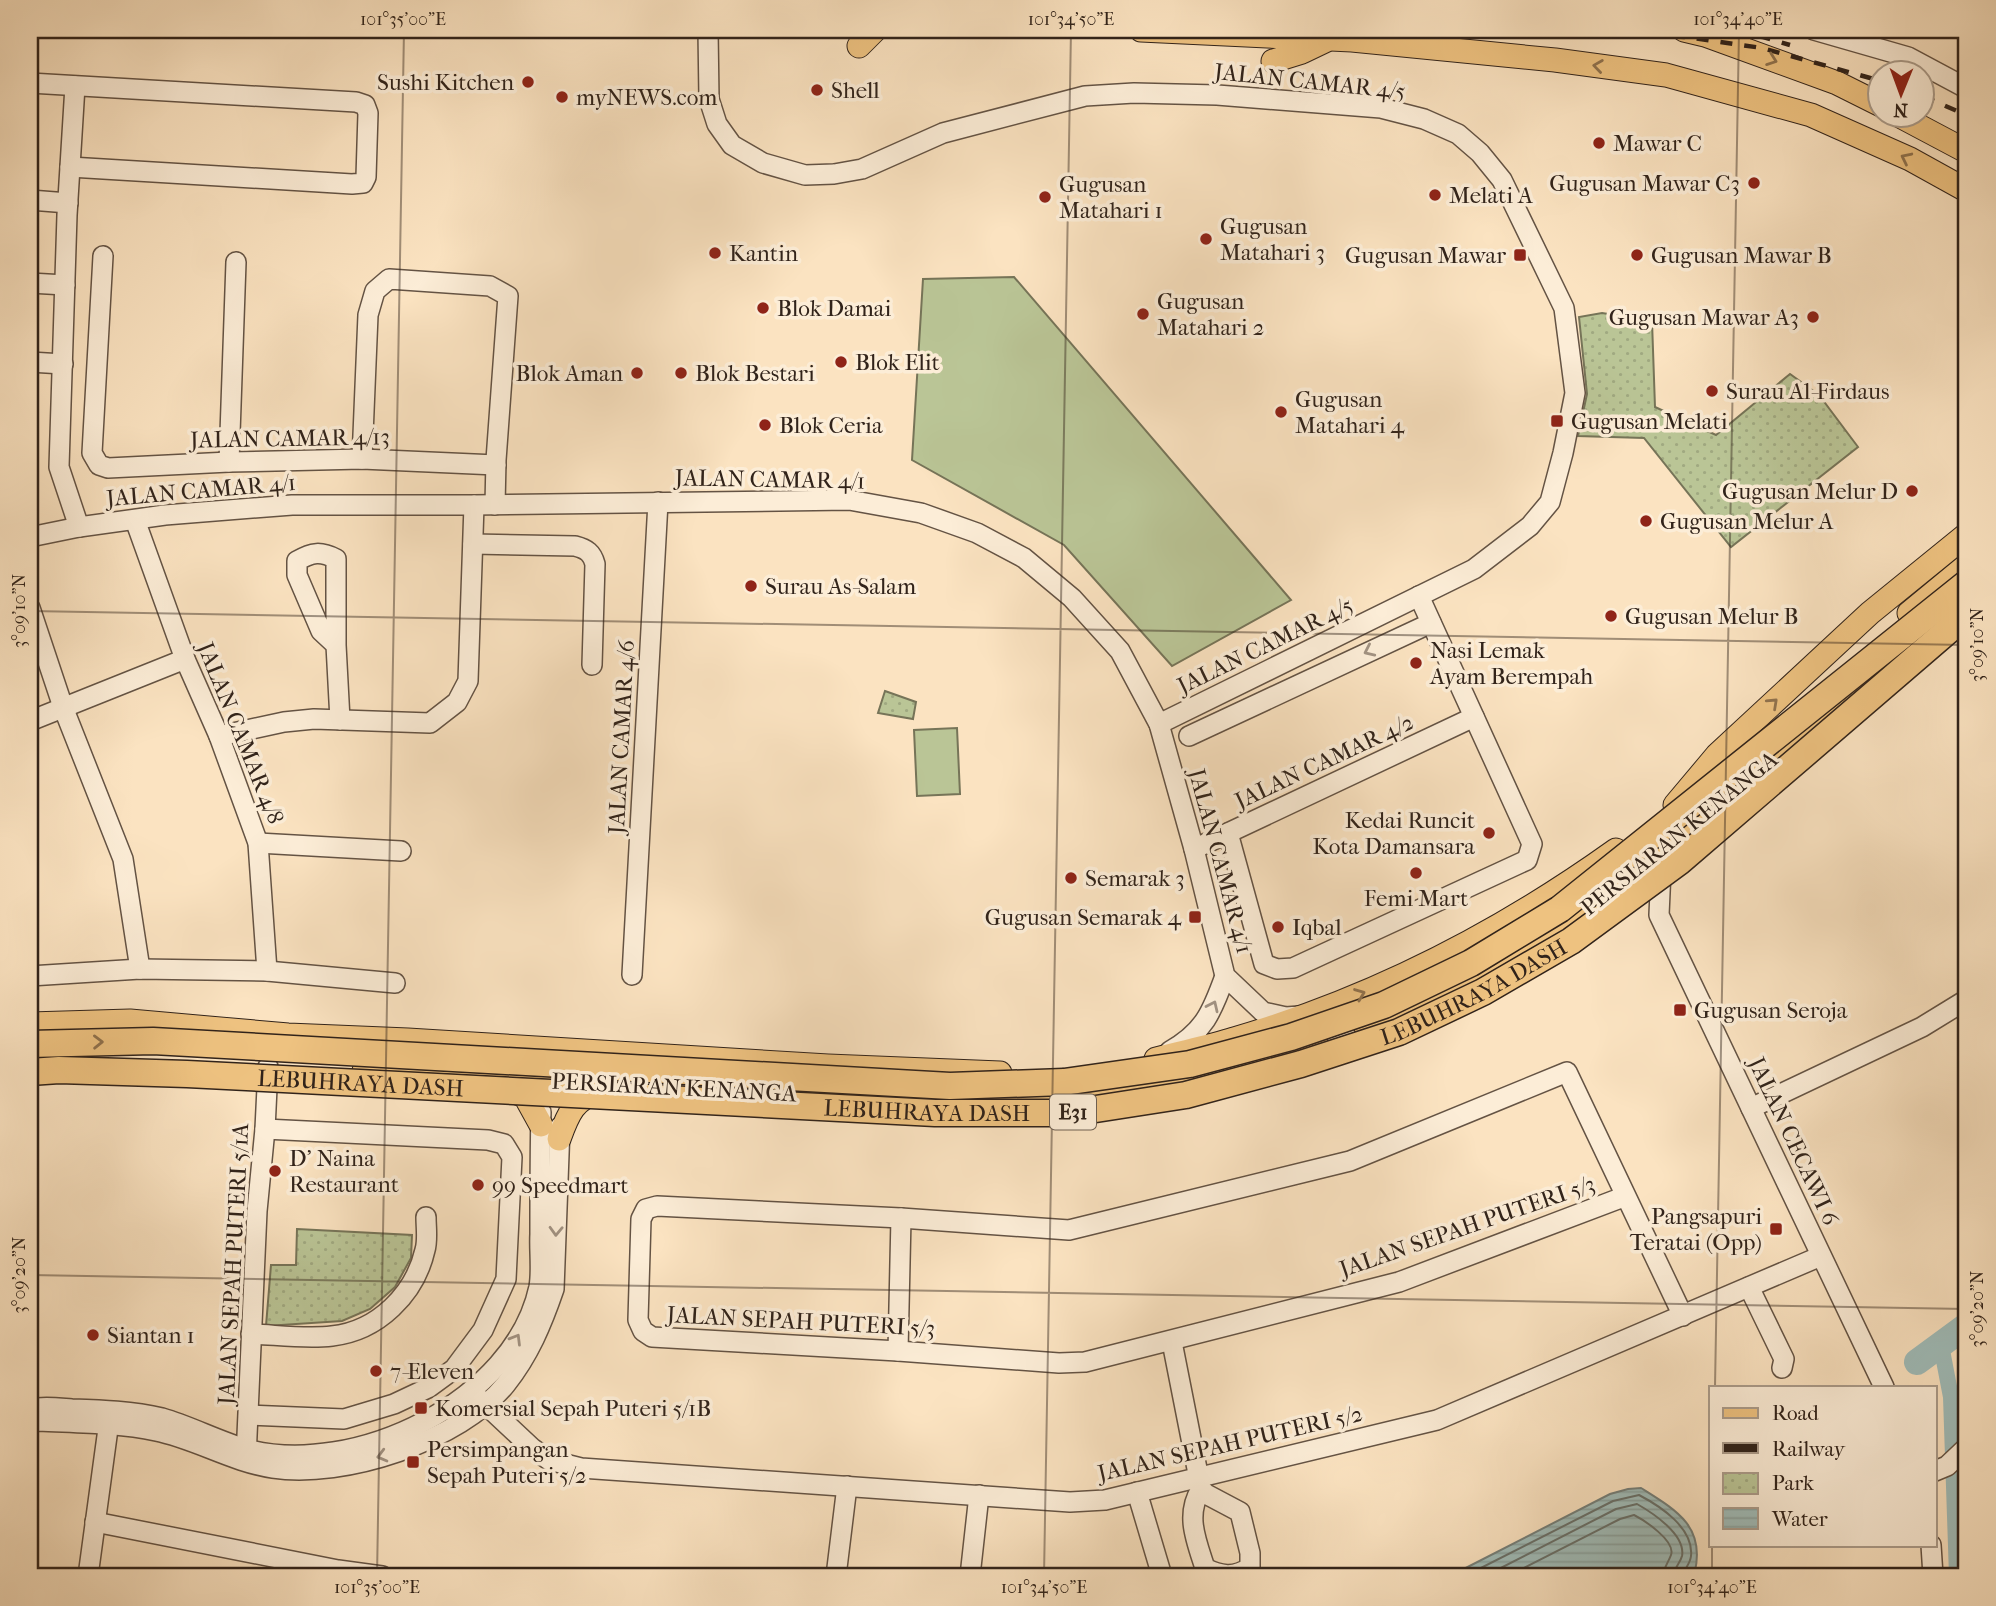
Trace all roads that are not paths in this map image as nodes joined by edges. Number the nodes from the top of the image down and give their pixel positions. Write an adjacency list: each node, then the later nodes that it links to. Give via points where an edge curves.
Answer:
1 (708, 30): 37 (street, JALAN CAMAR 4/5, via 709,99 716,124 733,145 763,163 805,175 862,169 943,133 1085,96 1217,95 1381,108 1458,134 1502,180 1564,308 1575,393 1545,511 1474,569)
2 (1140, 30): 5 (main road)
3 (1684, 30): 11 (main road, one-way to 11, via 1837,83)
4 (1814, 30): 10 (street, via 1908,57)
5 (1328, 35): 6 (main road); 7 (main road, via 1302,52)
6 (1353, 35): 15 (main road, one-way to 6, via 1910,159 1811,116 1666,75)
7 (1273, 61)
8 (30, 83): 9 (street)
9 (75, 86): 14 (street); 14 (street, via 356,102 365,105 368,113 366,177 363,183 352,184)
10 (1966, 88)
11 (1867, 98)
12 (1926, 130): 13 (main road)
13 (1966, 151)
14 (70, 167): 17 (street)
15 (1966, 190)
16 (30, 200): 17 (street)
17 (68, 203): 21 (street)
18 (103, 256): 25 (street, JALAN CAMAR 4/13, via 92,453 99,465)
19 (236, 262): 25 (street)
20 (30, 283): 21 (street)
21 (65, 285): 23 (street)
22 (30, 362): 23 (street)
23 (62, 364): 31 (street, via 59,467)
24 (362, 459): 25 (street, JALAN CAMAR 4/13); 26 (street, JALAN CAMAR 4/13); 26 (street, via 368,315 375,291 389,279 402,279 490,286 508,296)
25 (229, 462)
26 (496, 466): 29 (street)
27 (658, 502): 29 (street, JALAN CAMAR 4/1); 49 (street, JALAN CAMAR 4/1, via 849,500 921,513 977,533 1024,558 1072,598 1120,651); 62 (street, JALAN CAMAR 4/6)
28 (474, 505): 29 (street, JALAN CAMAR 4/1); 30 (street, JALAN CAMAR 4/1, via 292,505); 34 (street)
29 (495, 505)
30 (135, 520): 31 (street, JALAN CAMAR 4/1); 43 (street, JALAN CAMAR 4/8)
31 (79, 527): 33 (street, JALAN CAMAR 4/1)
32 (1966, 535): 52 (main road, one-way to 32, via 1717,754 1870,613)
33 (30, 537)
34 (473, 544): 44 (street, via 575,546 592,555); 47 (street, via 468,681 457,702 430,723)
35 (1966, 566): 52 (main road, PERSIARAN KENANGA)
36 (1966, 584): 70 (highway, LEBUHRAYA DASH / E31, one-way to 36, bridge, via 153,1041 950,1086 1064,1082 1190,1063 1291,1037 1384,1005 1471,962 1560,909)
37 (1419, 596): 41 (street); 49 (street, JALAN CAMAR 4/5)
38 (1966, 596): 54 (main road, PERSIARAN KENANGA)
39 (30, 608): 45 (street)
40 (1966, 615): 74 (highway, LEBUHRAYA DASH / E31, bridge, via 1679,861 1572,941 1483,992 1399,1032 1301,1065 1186,1095 1070,1113 935,1113 187,1074)
41 (1431, 623): 46 (street); 51 (street, one-way to 51)
42 (336, 645): 47 (street)
43 (185, 659): 45 (street); 50 (street, JALAN CAMAR 4/8)
44 (592, 665)
45 (63, 708): 48 (street); 60 (street, via 123,859)
46 (1474, 717): 53 (street, JALAN CAMAR 4/2); 53 (street, via 1532,844 1527,860 1293,968 1277,969 1264,964)
47 (340, 720): 50 (street, via 284,722)
48 (30, 721)
49 (1159, 724): 56 (street, JALAN CAMAR 4/1)
50 (219, 736): 55 (street, JALAN CAMAR 4/8)
51 (1189, 736)
52 (1675, 805): 67 (main road, PERSIARAN KENANGA, one-way to 52, via 1486,933 1586,871)
53 (1228, 832): 56 (street, JALAN CAMAR 4/2)
54 (1672, 839): 58 (main road, PERSIARAN KENANGA); 59 (street, via 1660,876)
55 (258, 843): 57 (street); 61 (street, JALAN CAMAR 4/8)
56 (1194, 849): 64 (street, JALAN CAMAR 4/1)
57 (401, 851)
58 (1580, 912): 59 (street, via 1624,901); 78 (main road, PERSIARAN KENANGA, via 1507,960 1401,1012 1254,1063 1142,1086 958,1101)
59 (1659, 915): 79 (street, JALAN CECAWI 6)
60 (140, 969): 61 (street); 63 (street)
61 (267, 971): 65 (street)
62 (632, 975)
63 (30, 976)
64 (1225, 976): 67 (street, JALAN CAMAR 4/1, via 1263,1012); 71 (street, JALAN CAMAR 4/1, one-way to 64, via 1203,1027)
65 (395, 983)
66 (1966, 1000): 79 (street, via 1923,1027)
67 (1307, 1015): 71 (main road, PERSIARAN KENANGA, via 1234,1040)
68 (30, 1024): 69 (main road, PERSIARAN KENANGA, via 130,1021)
69 (289, 1035): 72 (main road, PERSIARAN KENANGA); 76 (main road, via 351,1047 529,1058)
70 (30, 1044)
71 (1155, 1059): 72 (main road, PERSIARAN KENANGA, via 992,1073)
72 (828, 1066): 76 (main road, via 582,1062)
73 (268, 1067): 75 (main road, PERSIARAN KENANGA); 77 (main road, PERSIARAN KENANGA, via 115,1070); 80 (street, JALAN SEPAH PUTERI 5/1A)
74 (30, 1072)
75 (435, 1073): 76 (main road, PERSIARAN KENANGA); 81 (main road, via 525,1096)
76 (551, 1076): 78 (main road, PERSIARAN KENANGA); 81 (street)
77 (30, 1080)
78 (708, 1090): 81 (main road, via 595,1094 578,1101)
79 (1751, 1108): 85 (street, JALAN CECAWI 6)
80 (265, 1129): 88 (street, JALAN SEPAH PUTERI 5/1A); 95 (street, via 504,1144 512,1157 506,1279 483,1330 454,1369 428,1388 344,1419)
81 (550, 1132): 93 (street, via 539,1286 528,1318)
82 (1626, 1196): 84 (street, JALAN SEPAH PUTERI 5/3, via 1567,1072 1350,1161 1069,1230); 87 (street); 89 (street, JALAN SEPAH PUTERI 5/3, via 1399,1282)
83 (426, 1217): 88 (street, via 426,1247 419,1270 405,1295 387,1313 360,1329 332,1336)
84 (901, 1218): 90 (street); 90 (street, JALAN SEPAH PUTERI 5/3, via 646,1209 641,1219 638,1320 652,1337)
85 (1821, 1256): 86 (street, JALAN SEPAH PUTERI 5/2); 92 (street, JALAN CECAWI 6)
86 (1749, 1287): 87 (street, JALAN SEPAH PUTERI 5/2); 91 (street, via 1784,1359)
87 (1683, 1316): 99 (street, JALAN SEPAH PUTERI 5/2, via 1437,1420)
88 (251, 1334): 95 (street, JALAN SEPAH PUTERI 5/1A)
89 (1172, 1342): 90 (street, JALAN SEPAH PUTERI 5/3, via 1085,1362 1059,1363); 99 (street)
90 (898, 1351)
91 (1782, 1368)
92 (1884, 1386)
93 (478, 1397): 98 (street, via 381,1440 317,1454); 100 (street, JALAN SEPAH PUTERI 5/2, via 549,1460 581,1468)
94 (30, 1409): 96 (street)
95 (249, 1415): 98 (street, JALAN SEPAH PUTERI 5/1A)
96 (109, 1418): 97 (street); 98 (street, via 161,1418); 103 (street)
97 (30, 1423)
98 (246, 1456)
99 (1200, 1483): 101 (street, JALAN SEPAH PUTERI 5/2)
100 (847, 1486): 102 (street, JALAN SEPAH PUTERI 5/2); 107 (street)
101 (1137, 1492): 102 (street, JALAN SEPAH PUTERI 5/2, via 1070,1502); 109 (street)
102 (979, 1495): 108 (street)
103 (95, 1522): 105 (street); 106 (street)
104 (1931, 1546): 110 (street)
105 (88, 1576)
106 (382, 1576)
107 (836, 1576)
108 (970, 1576)
109 (1162, 1576)
110 (1933, 1576)

